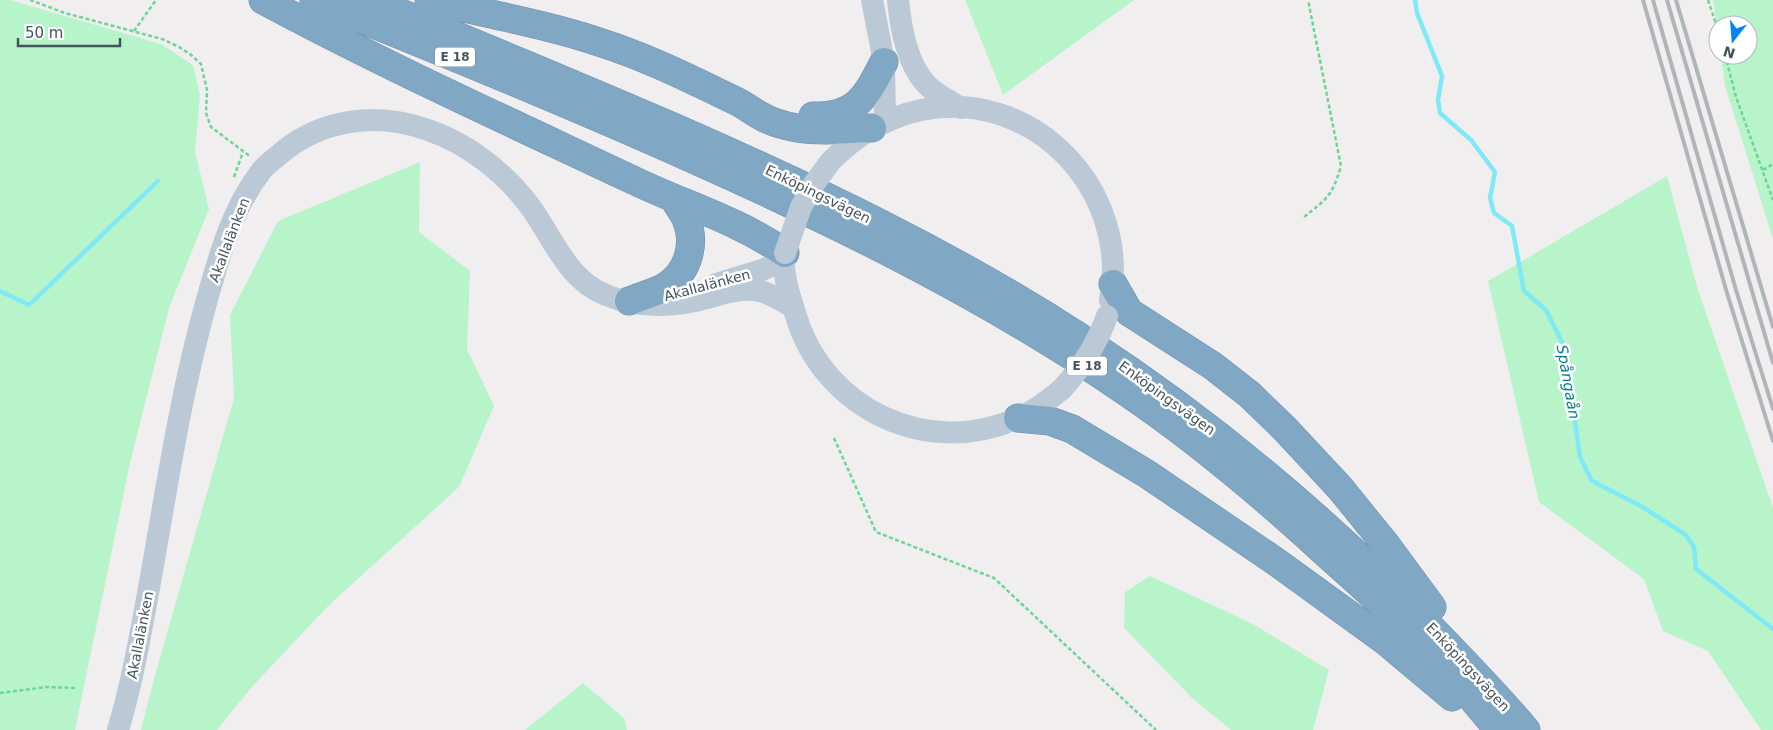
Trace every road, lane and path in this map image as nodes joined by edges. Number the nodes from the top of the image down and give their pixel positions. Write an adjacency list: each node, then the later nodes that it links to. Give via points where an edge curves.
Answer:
1 (30, 0): 12 (path)
2 (156, 0): 12 (path)
3 (263, 0): 22 (highway, via 493,115)
4 (314, 0): 16 (highway, E 18)
5 (369, 0): 16 (highway, E 18)
6 (429, 0): 15 (highway, via 602,43)
7 (872, 0): 13 (main road)
8 (898, 0): 17 (main road, via 900,25 919,74 929,86)
9 (1308, 0): 24 (path, via 1341,166 1335,187 1326,200)
10 (1708, 0): 11 (path)
11 (1713, 15)
12 (134, 32): 19 (path, via 179,47 201,64 208,90 206,113 211,127)
13 (884, 62): 15 (highway, via 871,88 846,112 835,116 798,116); 18 (main road)
14 (1728, 65): 21 (path)
15 (741, 103): 18 (highway, via 760,116 796,128 823,130)
16 (600, 106): 33 (highway, Enköpingsvägen / E 18, via 820,194 986,281 1084,340 1254,462 1328,526 1398,592); 37 (highway, Enköpingsvägen / E 18, via 997,309 1131,394 1270,501 1434,655)
17 (961, 108): 18 (main road, via 922,110); 26 (main road, via 997,114 1021,123 1066,154 1092,190 1107,223 1113,249)
18 (879, 125): 25 (main road, bridge, via 842,149 814,184 801,207)
19 (243, 152)
20 (1773, 164): 21 (path)
21 (1763, 170): 23 (path)
22 (674, 200): 25 (highway, via 752,232); 27 (highway, via 686,218 691,235 690,253 682,272 668,285)
23 (1773, 200)
24 (1304, 217)
25 (784, 256): 27 (main road, Akallalänken, via 762,270 697,290 664,298); 28 (main road)
26 (1113, 284): 29 (main road, bridge, via 1107,316 1090,355 1062,388); 33 (highway, via 1129,312 1213,366 1250,395 1340,488 1387,546)
27 (629, 301): 28 (main road, Akallalänken, via 662,306 738,290 758,290); 34 (main road, Akallalänken, via 606,295 586,284 565,263 529,205 513,187 475,153 432,131 387,120 331,125 307,135 265,166 241,202 215,271 198,333 134,668)
28 (793, 307): 29 (main road, via 808,346 831,380 876,414 902,425 958,432 989,428)
29 (1018, 418): 36 (highway, via 1050,421 1072,430 1147,474 1384,640)
30 (834, 438): 35 (path, via 876,532 994,578)
31 (76, 688): 32 (path, via 46,687)
32 (0, 693)
33 (1501, 701): 38 (highway, Enköpingsvägen / E 18)
34 (118, 730)
35 (1156, 730)
36 (1488, 730)
37 (1499, 730)
38 (1526, 730)

